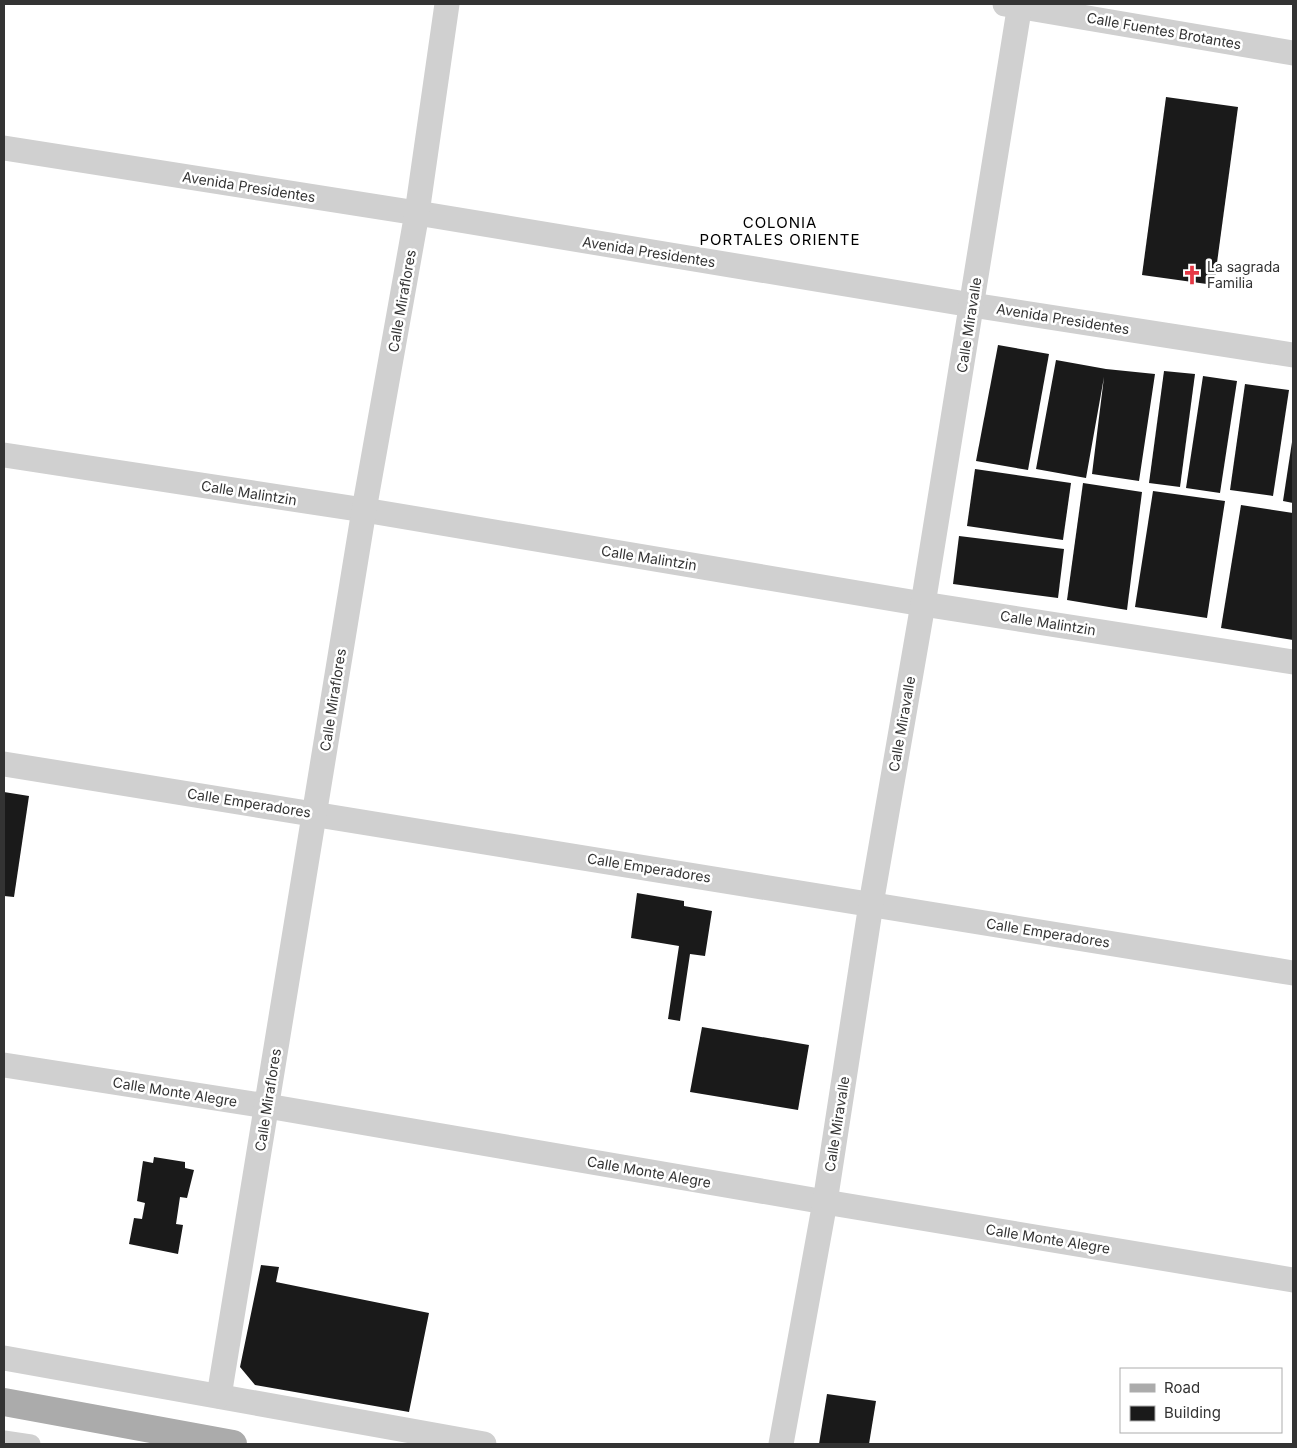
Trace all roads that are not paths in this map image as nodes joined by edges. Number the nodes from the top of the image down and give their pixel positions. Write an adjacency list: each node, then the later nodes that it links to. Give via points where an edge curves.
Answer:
1 (448, 4): 5 (street, Calle Miraflores)
2 (1015, 5): 3 (street, Calle Fuentes Brotantes); 6 (street, Calle Miravalle)
3 (1293, 53)
4 (4, 148): 5 (street, Avenida Presidentes)
5 (417, 213): 6 (street, Avenida Presidentes); 9 (street, Calle Miraflores)
6 (972, 305): 7 (street, Avenida Presidentes); 10 (street, Calle Miravalle)
7 (1293, 355)
8 (4, 456): 9 (street, Calle Malintzin)
9 (364, 510): 10 (street, Calle Malintzin); 13 (street, Calle Miraflores)
10 (923, 604): 11 (street, Calle Malintzin); 14 (street, Calle Miravalle)
11 (1293, 662)
12 (4, 764): 13 (street, Calle Emperadores)
13 (315, 814): 14 (street, Calle Emperadores); 17 (street, Calle Miraflores)
14 (871, 904): 15 (street, Calle Emperadores); 18 (street, Calle Miravalle)
15 (1293, 973)
16 (4, 1065): 17 (street, Calle Monte Alegre)
17 (266, 1106): 18 (street, Calle Monte Alegre); 21 (street, Calle Miraflores)
18 (825, 1202): 19 (street, Calle Monte Alegre); 27 (street, Calle Miravalle)
19 (1293, 1280)
20 (4, 1358): 21 (street)
21 (219, 1396): 26 (street)
22 (4, 1402): 25 (main road)
23 (4, 1440): 24 (street)
24 (31, 1444)
25 (233, 1444)
26 (484, 1444)
27 (781, 1444)

